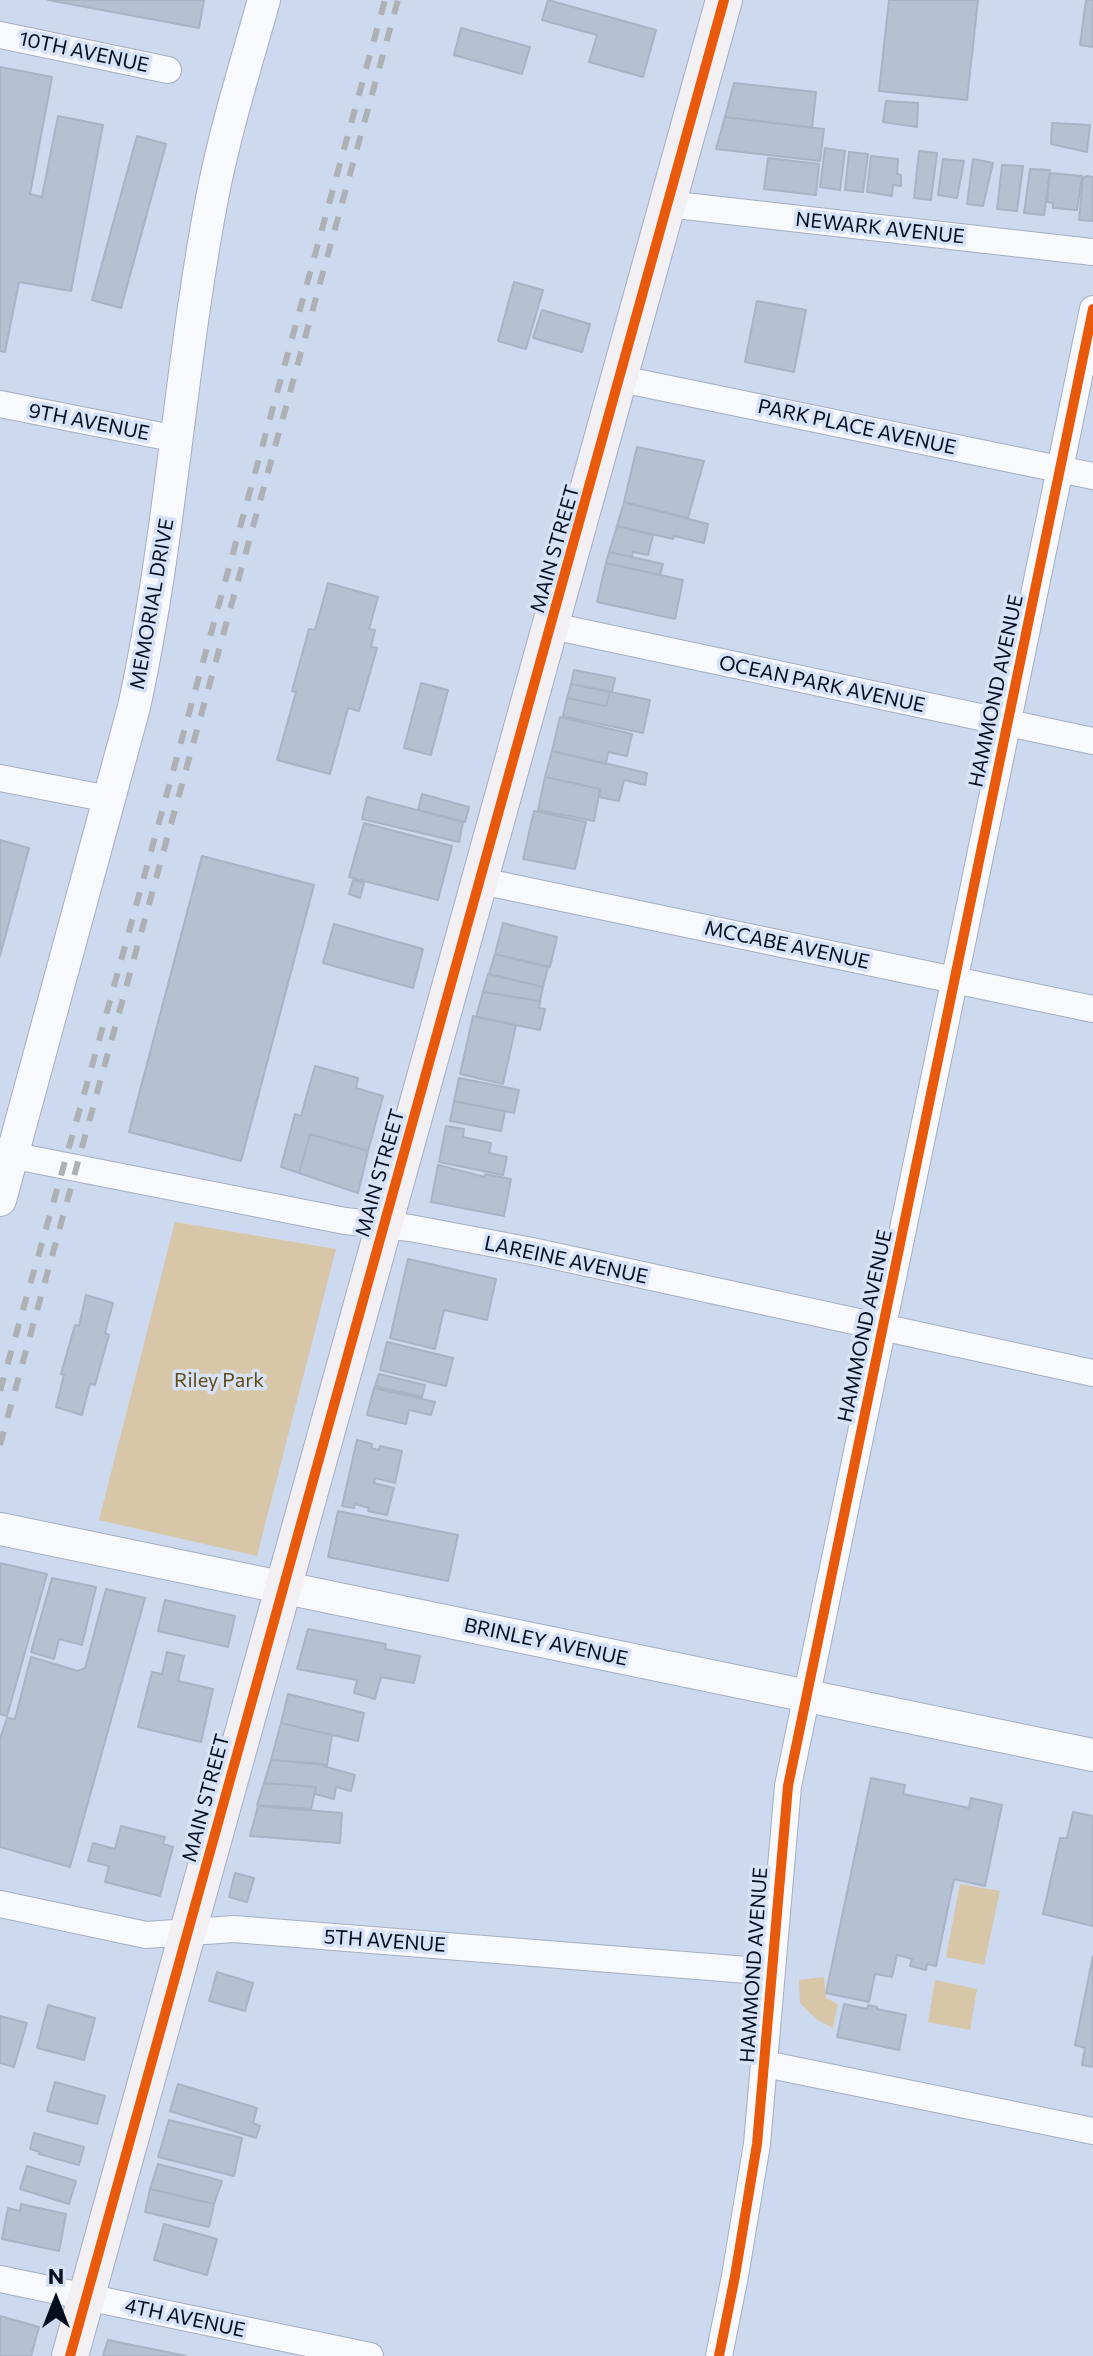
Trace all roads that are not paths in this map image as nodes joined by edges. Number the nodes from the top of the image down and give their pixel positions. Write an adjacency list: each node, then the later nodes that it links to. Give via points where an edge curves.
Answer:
1 (264, 0): 10 (street, MEMORIAL DRIVE, via 213,192)
2 (724, 0): 5 (main road, MAIN STREET)
3 (0, 35): 4 (street, 10TH AVENUE)
4 (168, 70)
5 (667, 204): 6 (street, NEWARK AVENUE); 8 (main road, MAIN STREET)
6 (1093, 252)
7 (1093, 309): 11 (street, HAMMOND AVENUE)
8 (621, 379): 11 (street, PARK PLACE AVENUE); 13 (main road, MAIN STREET)
9 (0, 404): 10 (street, 9TH AVENUE)
10 (177, 439): 17 (street, MEMORIAL DRIVE, via 151,631)
11 (1061, 469): 12 (street, PARK PLACE AVENUE); 14 (street, HAMMOND AVENUE)
12 (1093, 476)
13 (552, 626): 14 (street, OCEAN PARK AVENUE); 18 (main road, MAIN STREET)
14 (1008, 723): 15 (street, OCEAN PARK AVENUE); 19 (street, HAMMOND AVENUE)
15 (1093, 741)
16 (0, 778): 17 (street)
17 (109, 799): 21 (street, MEMORIAL DRIVE)
18 (481, 881): 19 (street, MCCABE AVENUE); 23 (main road, MAIN STREET)
19 (955, 980): 20 (street, MCCABE AVENUE); 24 (street, HAMMOND AVENUE)
20 (1093, 1009)
21 (16, 1156): 22 (street, MEMORIAL DRIVE); 23 (street, LAREINE AVENUE)
22 (0, 1200)
23 (384, 1225): 24 (street, LAREINE AVENUE, via 532,1251); 27 (main road, MAIN STREET)
24 (883, 1329): 25 (street, LAREINE AVENUE); 28 (street, HAMMOND AVENUE)
25 (1093, 1373)
26 (0, 1529): 27 (street, BRINLEY AVENUE)
27 (283, 1587): 28 (street, BRINLEY AVENUE); 31 (main road, MAIN STREET)
28 (807, 1696): 29 (street, BRINLEY AVENUE); 32 (street, HAMMOND AVENUE, via 787,1798)
29 (1093, 1755)
30 (0, 1904): 31 (street, 5TH AVENUE, via 146,1935)
31 (188, 1932): 32 (street, 5TH AVENUE, via 234,1929); 36 (main road, MAIN STREET)
32 (772, 1972): 33 (street, HAMMOND AVENUE)
33 (765, 2064): 34 (street); 39 (street, HAMMOND AVENUE, via 757,2144)
34 (1093, 2131)
35 (0, 2279): 36 (street, 4TH AVENUE)
36 (86, 2297): 37 (main road, MAIN STREET); 38 (street, 4TH AVENUE)
37 (70, 2356)
38 (370, 2356)
39 (719, 2356)

